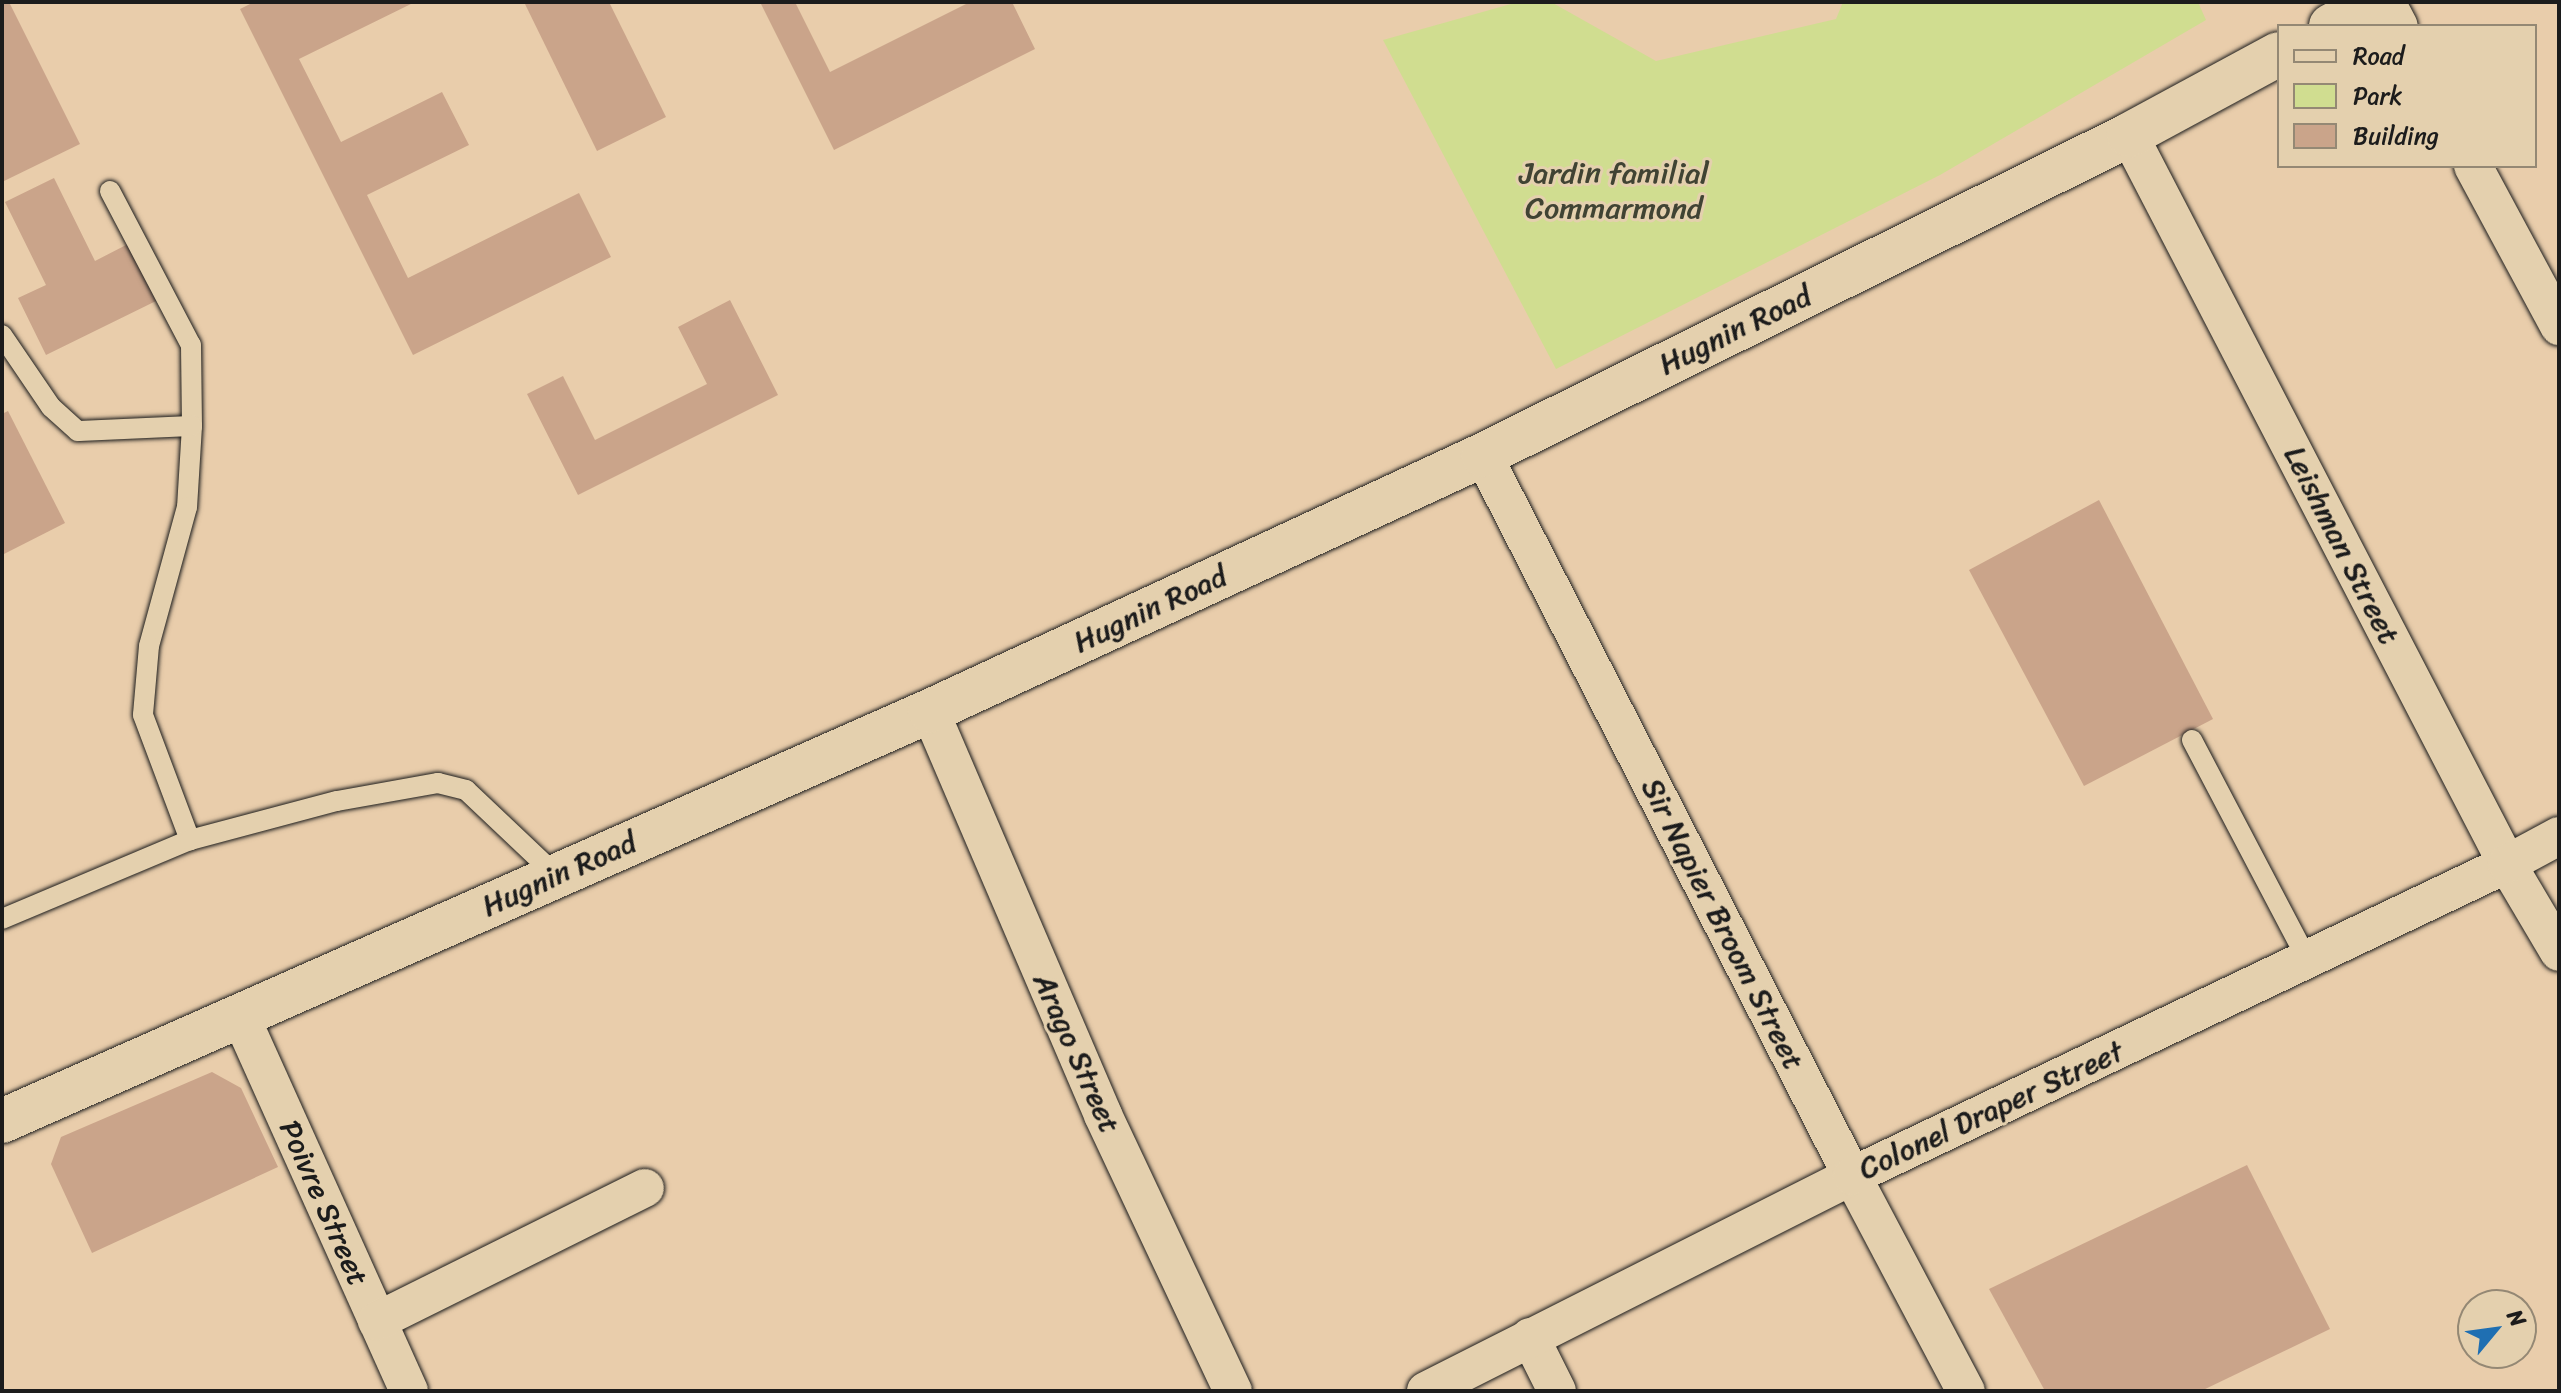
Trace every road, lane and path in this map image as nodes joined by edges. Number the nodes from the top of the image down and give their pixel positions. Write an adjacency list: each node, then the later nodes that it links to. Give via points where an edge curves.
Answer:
1 (2376, 2): 3 (street)
2 (2386, 2): 4 (street)
3 (2335, 24)
4 (2398, 24)
5 (2277, 55): 6 (street, Hugnin Road)
6 (2129, 135): 13 (street, Hugnin Road); 18 (street, Leishman Street)
7 (2474, 168): 9 (street)
8 (110, 191): 12 (lane, via 191,345)
9 (2545, 268): 10 (street)
10 (2559, 326)
11 (2, 335): 12 (lane, via 51,407 78,431)
12 (192, 426): 17 (lane, via 187,507 149,646 143,715)
13 (1483, 455): 14 (street, Hugnin Road); 25 (street, Sir Napier Broom Street)
14 (930, 711): 19 (street, Hugnin Road); 30 (street, Arago Street, via 1103,1115)
15 (2192, 740): 22 (lane)
16 (2559, 836): 18 (street, Colonel Draper Street)
17 (190, 840): 19 (lane, via 337,801 438,783 466,790); 20 (lane)
18 (2507, 864): 21 (street, Leishman Street); 22 (street, Colonel Draper Street)
19 (556, 875): 23 (street, Hugnin Road)
20 (2, 919)
21 (2559, 952)
22 (2307, 959): 25 (street, Colonel Draper Street)
23 (240, 1015): 24 (street, Hugnin Road); 27 (street, Poivre Street)
24 (2, 1121)
25 (1852, 1176): 28 (street, Colonel Draper Street); 33 (street, Sir Napier Broom Street)
26 (645, 1188): 27 (street)
27 (377, 1321): 29 (street, Poivre Street)
28 (1530, 1337): 31 (street, Colonel Draper Street); 32 (street)
29 (409, 1391)
30 (1233, 1391)
31 (1426, 1391)
32 (1557, 1391)
33 (1966, 1391)

